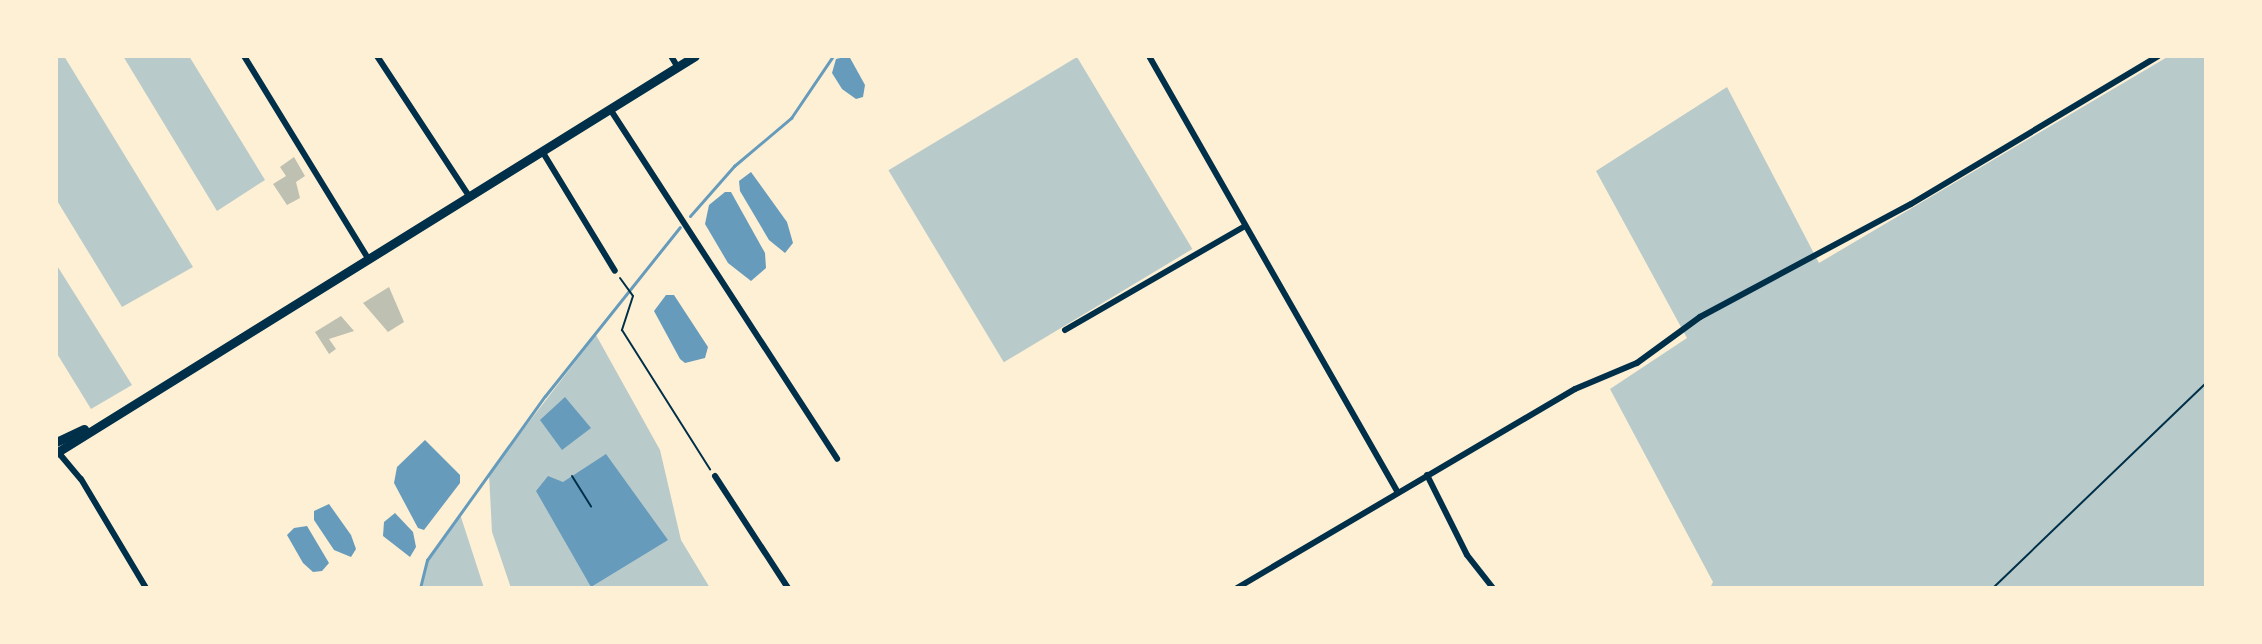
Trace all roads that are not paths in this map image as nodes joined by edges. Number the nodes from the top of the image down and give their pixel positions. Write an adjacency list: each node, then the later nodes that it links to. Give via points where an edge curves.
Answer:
1 (244, 56): 12 (street)
2 (377, 56): 10 (street)
3 (671, 56): 7 (street)
4 (695, 56): 7 (main road)
5 (1149, 56): 11 (street)
6 (2158, 56): 17 (street, via 1911,204 1700,317 1637,363 1575,389)
7 (677, 66): 8 (main road)
8 (610, 109): 9 (main road); 16 (street)
9 (542, 151): 10 (main road); 13 (street)
10 (469, 196): 12 (main road)
11 (1245, 226): 14 (street); 19 (street)
12 (369, 260): 15 (main road)
13 (615, 271)
14 (1065, 330)
15 (56, 450): 20 (street, via 81,479)
16 (837, 459)
17 (1427, 475): 19 (street); 23 (street, via 1467,555)
18 (715, 476): 21 (street)
19 (1397, 491): 22 (street, via 1378,508)
20 (146, 588)
21 (788, 588)
22 (1237, 588)
23 (1493, 588)

